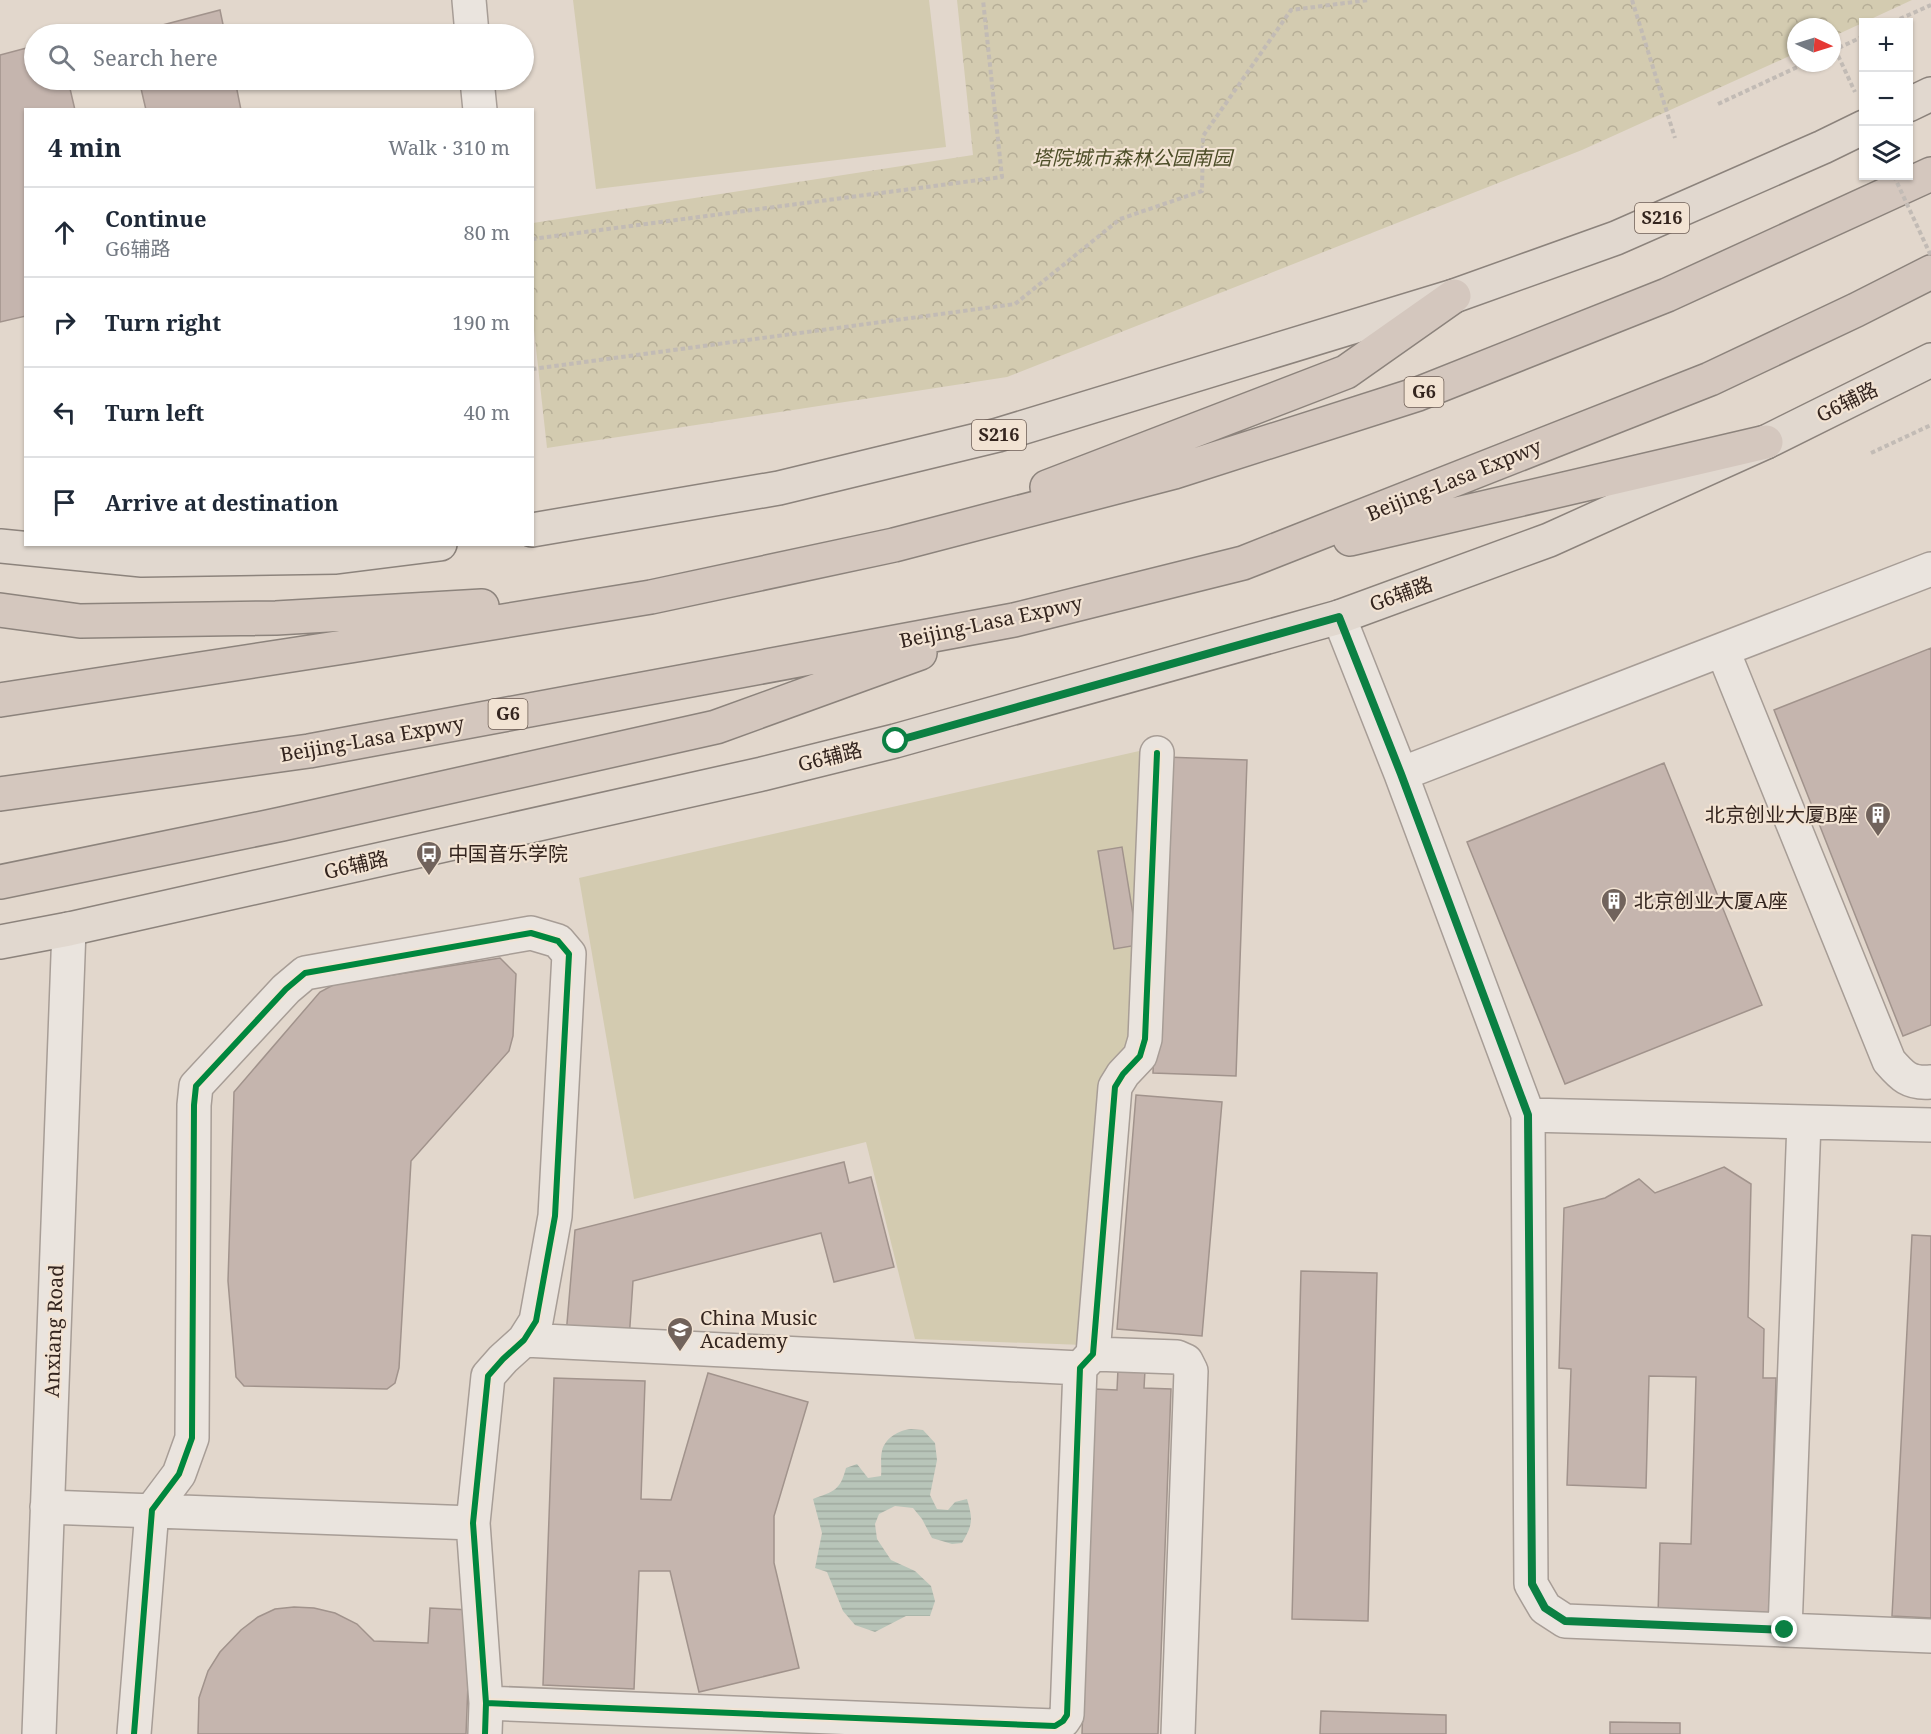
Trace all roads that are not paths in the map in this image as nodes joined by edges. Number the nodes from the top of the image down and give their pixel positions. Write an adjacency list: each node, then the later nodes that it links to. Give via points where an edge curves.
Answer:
1 (469, 0): 2 (street)
2 (471, 24)
3 (478, 90): 6 (street)
4 (1931, 94): 5 (main road)
5 (1913, 103)
6 (480, 108)
7 (1859, 116): 10 (main road, S216, via 1823,147 1616,238)
8 (1931, 174): 14 (highway, G6, via 1667,296 1418,394 1174,472)
9 (1931, 272): 17 (highway, Beijing-Lasa Expwy / G6, via 1710,379)
10 (1454, 296): 13 (main road, S216, via 998,435 779,488); 14 (highway, via 1346,372)
11 (1931, 360): 12 (main road, G6辅路)
12 (1766, 442): 17 (highway); 21 (main road, G6辅路, via 1550,540)
13 (534, 530)
14 (894, 545): 19 (highway, G6)
15 (0, 546): 16 (main road, via 142,560 336,557)
16 (424, 546)
17 (1243, 563): 22 (highway, Beijing-Lasa Expwy / G6)
18 (1931, 569): 23 (street)
19 (651, 597): 20 (highway, via 276,618 80,621); 24 (highway, G6)
20 (0, 610)
21 (1339, 617): 26 (street); 29 (main road, G6辅路, via 896,741 762,774)
22 (1014, 620): 27 (highway, Beijing-Lasa Expwy / G6, via 309,751); 28 (highway, via 716,726 282,824)
23 (1723, 651): 26 (street); 31 (street, via 1889,1061 1904,1078)
24 (0, 700)
25 (1157, 753): 36 (street, via 1144,1039 1140,1056 1115,1088)
26 (1401, 774): 32 (street)
27 (0, 794)
28 (0, 882)
29 (69, 929): 30 (main road, G6辅路); 37 (street, Anxiang Road)
30 (0, 942)
31 (1926, 1083): 34 (street)
32 (1528, 1115): 33 (street); 40 (street, via 1532,1584 1545,1608 1565,1621)
33 (1804, 1122): 34 (street); 40 (street)
34 (1925, 1125)
35 (524, 1340): 36 (street); 38 (street, via 536,1321 555,1216 569,954 558,941 531,933 305,973 196,1086 192,1438 180,1474); 39 (street, via 488,1376)
36 (1087, 1361): 43 (street, via 1067,1715 1063,1722 1054,1726); 46 (street, via 1177,1357 1186,1361 1191,1371)
37 (48, 1506): 38 (street); 44 (street, Anxiang Road)
38 (152, 1510): 39 (street); 45 (street)
39 (473, 1522): 42 (street)
40 (1785, 1630): 41 (street)
41 (1931, 1636)
42 (485, 1718): 43 (street)
43 (856, 1726)
44 (39, 1734)
45 (134, 1734)
46 (1178, 1734)

